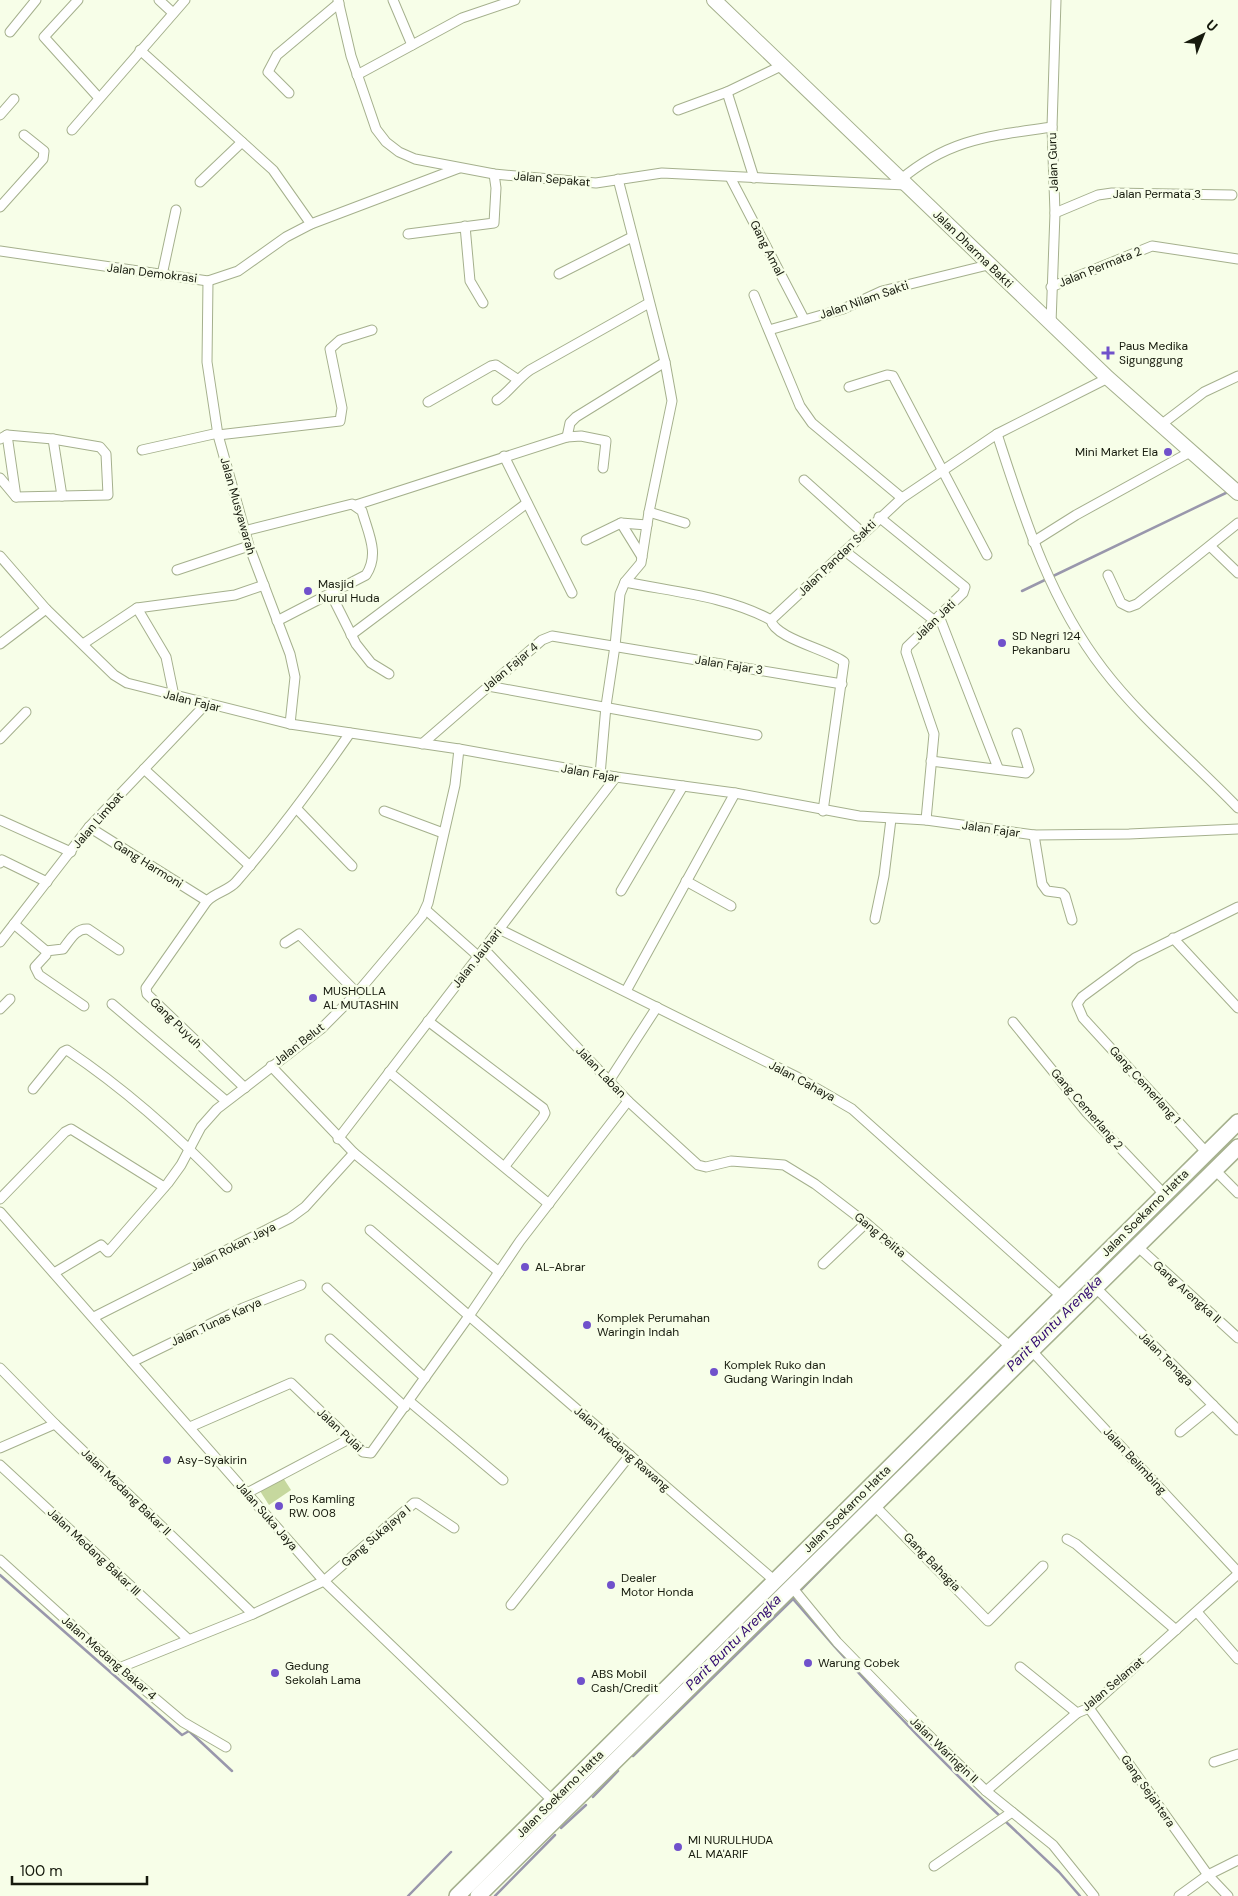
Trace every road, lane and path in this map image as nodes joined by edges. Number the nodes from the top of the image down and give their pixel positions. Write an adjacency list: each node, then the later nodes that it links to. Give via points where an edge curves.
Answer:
1 (36, 0): 11 (street)
2 (159, 0): 10 (street)
3 (185, 0): 10 (street)
4 (393, 0): 12 (street)
5 (515, 0): 12 (street, via 462,18)
6 (714, 0): 14 (main road, Jalan Dharma Bakti)
7 (1056, 0): 22 (street, Jalan Guru)
8 (73, 2): 18 (street, via 44,38)
9 (338, 2): 15 (street, Jalan Sepakat); 17 (street, via 276,55 270,65 268,72 271,77)
10 (173, 14): 13 (street)
11 (10, 32)
12 (412, 45): 15 (street)
13 (140, 50): 18 (street); 25 (street)
14 (782, 66): 16 (street); 32 (main road, Jalan Dharma Bakti)
15 (357, 75): 26 (street, Jalan Sepakat, via 373,123 386,142 415,159)
16 (727, 92): 20 (street); 29 (street)
17 (289, 93)
18 (98, 98): 23 (street)
19 (14, 99): 21 (street)
20 (678, 110)
21 (0, 115)
22 (1052, 127): 32 (street, via 967,141 920,163); 36 (street, Jalan Guru)
23 (72, 130)
24 (24, 134): 34 (street, via 44,151 43,159)
25 (242, 142): 31 (street); 37 (street, via 273,170)
26 (459, 168): 27 (street, Jalan Sepakat); 37 (street, Jalan Demokrasi)
27 (494, 174): 30 (street, Jalan Sepakat, via 596,183); 38 (street, via 495,221)
28 (730, 177): 29 (street, Jalan Sepakat); 30 (street, Jalan Sepakat, via 662,173); 51 (street, Gang Amal)
29 (754, 178): 32 (street, Jalan Sepakat)
30 (618, 179): 40 (street)
31 (200, 182)
32 (903, 182): 43 (main road, Jalan Dharma Bakti)
33 (1232, 195): 36 (street, Jalan Permata 3, via 1112,193 1098,195)
34 (0, 207)
35 (176, 210): 45 (street)
36 (1055, 213): 47 (street, Jalan Guru)
37 (311, 224): 46 (street, Jalan Demokrasi, via 286,236 238,271)
38 (465, 226): 39 (street); 49 (street, via 470,281)
39 (408, 234)
40 (632, 237): 44 (street); 50 (street)
41 (0, 251): 45 (street, Jalan Demokrasi)
42 (1238, 259): 47 (street, Jalan Permata 2, via 1152,246)
43 (988, 264): 51 (street, Jalan Nilam Sakti, via 882,291 843,309); 52 (main road, Jalan Dharma Bakti)
44 (559, 274)
45 (162, 275): 46 (street, Jalan Demokrasi)
46 (208, 281): 63 (street, Jalan Musyawarah, via 207,362)
47 (1051, 287): 52 (street, Jalan Guru)
48 (754, 295): 54 (street)
49 (483, 303)
50 (649, 303): 55 (street); 58 (street)
51 (804, 319): 54 (street, Jalan Nilam Sakti)
52 (1051, 323): 57 (main road, Jalan Dharma Bakti)
53 (372, 330): 63 (street, via 340,340 330,349 342,408 340,421)
54 (768, 330): 78 (street, via 800,406 812,423)
55 (665, 362): 66 (street, via 576,417 570,424); 81 (street, via 672,401)
56 (1238, 376): 62 (street, via 1204,392)
57 (1108, 378): 62 (main road, Jalan Dharma Bakti); 64 (street, Jalan Pandan Sakti)
58 (517, 379): 60 (street); 61 (street, via 496,365 491,366)
59 (849, 387): 72 (street, via 893,376)
60 (497, 400)
61 (428, 402)
62 (1162, 424): 69 (main road, Jalan Dharma Bakti)
63 (218, 434): 68 (street); 87 (street, Jalan Musyawarah)
64 (997, 434): 72 (street, Jalan Pandan Sakti); 90 (street)
65 (4, 437): 67 (street); 77 (street)
66 (567, 437): 70 (street); 71 (street, via 606,441)
67 (53, 439): 76 (street); 76 (street, via 97,445 106,454 108,495)
68 (142, 450)
69 (1192, 452): 75 (main road, Jalan Dharma Bakti); 90 (street)
70 (504, 456): 79 (street); 80 (street)
71 (603, 468)
72 (944, 470): 78 (street, Jalan Pandan Sakti); 94 (street)
73 (0, 478): 77 (street)
74 (804, 480): 88 (street)
75 (1238, 493)
76 (62, 496): 77 (street)
77 (16, 497)
78 (902, 498): 82 (street, Jalan Pandan Sakti)
79 (527, 503): 102 (street); 109 (street)
80 (356, 505): 87 (street); 103 (street, via 362,510 374,554 373,565 366,576)
81 (648, 512): 84 (street); 86 (street)
82 (879, 517): 88 (street, Jalan Pandan Sakti); 106 (street, Jalan Jati, via 964,586 963,593)
83 (621, 523): 86 (street); 89 (street); 96 (street)
84 (685, 523)
85 (1238, 523): 92 (street)
86 (647, 525): 96 (street)
87 (244, 531): 91 (street, Jalan Musyawarah)
88 (863, 533): 93 (street, Jalan Pandan Sakti)
89 (586, 540)
90 (1033, 542): 134 (street, via 1082,638 1119,689)
91 (249, 546): 97 (street); 101 (street, Jalan Musyawarah)
92 (1210, 546): 98 (street); 99 (street, via 1129,607 1121,603)
93 (846, 552): 106 (street); 108 (street, Jalan Pandan Sakti)
94 (987, 555)
95 (0, 556): 105 (street, Jalan Fajar)
96 (642, 557): 100 (street, via 641,563)
97 (177, 570)
98 (1238, 573)
99 (1108, 575)
100 (625, 582): 108 (street, via 749,608); 112 (street, via 620,594)
101 (264, 585): 104 (street, via 235,595); 107 (street, Jalan Musyawarah)
102 (572, 593)
103 (331, 594): 107 (street); 109 (street)
104 (137, 608): 111 (street); 116 (street, via 166,657)
105 (46, 609): 110 (street); 111 (street, Jalan Fajar)
106 (937, 619): 127 (street, Jalan Jati, via 907,647 906,652 934,734); 128 (street)
107 (277, 620): 120 (street, Jalan Musyawarah, via 295,677)
108 (771, 620): 114 (street, via 781,632 844,662)
109 (351, 635): 113 (street, via 371,663)
110 (0, 644)
111 (83, 644): 116 (street, Jalan Fajar, via 114,675 127,683)
112 (616, 646): 114 (street, Jalan Fajar 3); 115 (street, Jalan Fajar 4, via 547,637); 118 (street)
113 (389, 674)
114 (842, 684): 137 (street)
115 (488, 686): 118 (street); 125 (street, Jalan Fajar 4)
116 (174, 696): 117 (street, Jalan Fajar)
117 (205, 705): 120 (street, Jalan Fajar); 129 (street, Jalan Limbat)
118 (606, 706): 123 (street); 130 (street)
119 (26, 712): 124 (street)
120 (290, 724): 121 (street, Jalan Fajar)
121 (350, 733): 125 (street, Jalan Fajar); 135 (street)
122 (1017, 733): 128 (street, via 1028,772)
123 (757, 735)
124 (0, 739)
125 (422, 744): 126 (street, Jalan Fajar)
126 (459, 749): 130 (street, Jalan Fajar); 143 (street, Jalan Belut, via 458,768)
127 (931, 760): 128 (street); 140 (street, Jalan Jati)
128 (998, 768)
129 (144, 769): 141 (street, Jalan Limbat); 147 (street)
130 (600, 775): 131 (street, Jalan Fajar)
131 (616, 777): 132 (street, Jalan Fajar); 159 (street, Jalan Jauhari)
132 (683, 786): 133 (street, Jalan Fajar); 151 (street)
133 (735, 793): 137 (street, Jalan Fajar); 149 (street)
134 (1238, 808)
135 (297, 809): 147 (street); 148 (street)
136 (384, 811): 143 (street)
137 (823, 811): 138 (street, Jalan Fajar)
138 (891, 819): 140 (street, Jalan Fajar); 156 (street)
139 (0, 820): 145 (street)
140 (926, 820): 144 (street, Jalan Fajar)
141 (89, 827): 145 (street, Jalan Limbat); 152 (street, Gang Harmoni)
142 (1238, 829): 144 (street, Jalan Fajar)
143 (443, 833): 155 (street, Jalan Belut)
144 (1034, 836): 157 (street, via 1042,884 1047,891 1066,896)
145 (71, 852): 150 (street, Jalan Limbat)
146 (0, 863): 150 (street, via 2,860)
147 (250, 866): 152 (street, via 230,888)
148 (352, 866)
149 (686, 881): 153 (street); 166 (street)
150 (47, 882): 158 (street, Jalan Limbat)
151 (621, 891)
152 (207, 900): 179 (street, Gang Puyuh, via 151,979 146,991)
153 (732, 906)
154 (1238, 907): 160 (street)
155 (426, 910): 165 (street, Jalan Laban); 167 (street, Jalan Belut)
156 (875, 919)
157 (1072, 920)
158 (14, 924): 161 (street, Jalan Limbat); 164 (street)
159 (499, 929): 165 (street, Jalan Jauhari); 166 (street, Jalan Cahaya)
160 (1173, 938): 172 (street); 188 (street, Gang Cemerlang 1, via 1135,958 1077,1004 1083,1018)
161 (0, 942)
162 (285, 943): 167 (street, via 299,934)
163 (119, 950): 164 (street, via 82,928 62,949)
164 (46, 951): 170 (street, via 35,971)
165 (481, 953): 174 (street, Jalan Jauhari); 178 (street, Jalan Laban)
166 (626, 991): 171 (street, Jalan Cahaya)
167 (357, 993): 176 (street, Jalan Belut, via 321,1029)
168 (10, 999): 173 (street)
169 (112, 1004): 181 (street)
170 (84, 1006)
171 (657, 1007): 178 (street); 208 (street, Jalan Cahaya, via 797,1077 852,1109)
172 (1238, 1008)
173 (0, 1009)
174 (428, 1021): 177 (street, Jalan Jauhari); 190 (street, via 543,1108 543,1117)
175 (1013, 1022): 195 (street, Gang Cemerlang 2, via 1087,1113)
176 (271, 1066): 179 (street, Jalan Belut); 184 (street)
177 (390, 1072): 184 (street, Jalan Jauhari); 190 (street)
178 (609, 1081): 182 (street, Jalan Laban)
179 (245, 1088): 181 (street, Jalan Belut)
180 (33, 1089): 185 (street, via 67,1050)
181 (226, 1101): 185 (street, Jalan Belut, via 201,1127)
182 (628, 1101): 189 (street, Jalan Laban, via 698,1165 706,1168); 197 (street, Jalan Pulai)
183 (1238, 1122): 188 (main road, Jalan Soekarno Hatta)
184 (338, 1139): 187 (street)
185 (189, 1147): 192 (street, Jalan Belut, via 181,1166); 193 (street)
186 (1238, 1147): 191 (main road, Jalan Soekarno Hatta)
187 (354, 1153): 204 (street); 210 (street, Jalan Rokan Jaya, via 290,1218)
188 (1207, 1153): 195 (main road, Jalan Soekarno Hatta)
189 (731, 1161): 199 (street, Gang Pelita, via 784,1165)
190 (505, 1166): 197 (street)
191 (1216, 1171): 194 (street); 201 (main road, Jalan Soekarno Hatta)
192 (164, 1188): 196 (street, via 71,1129); 203 (street, Jalan Belut, via 108,1252 101,1245)
193 (227, 1188)
194 (1238, 1193)
195 (1164, 1194): 208 (main road, Jalan Soekarno Hatta)
196 (0, 1199)
197 (549, 1204): 204 (street, Jalan Pulai)
198 (0, 1212): 203 (street, Jalan Suka Jaya)
199 (866, 1223): 202 (street); 213 (street, Gang Pelita)
200 (370, 1230): 209 (street, Jalan Medang Rawang)
201 (1138, 1248): 207 (main road, Jalan Soekarno Hatta); 211 (street, Gang Arengka II)
202 (824, 1264)
203 (54, 1272): 210 (street, Jalan Suka Jaya)
204 (499, 1272): 209 (street, Jalan Pulai)
205 (302, 1285): 215 (street, Jalan Tunas Karya, via 243,1308)
206 (327, 1288): 217 (street)
207 (1096, 1289): 214 (main road, Jalan Soekarno Hatta); 219 (street, Jalan Tenaga)
208 (1062, 1297): 213 (main road, Jalan Soekarno Hatta)
209 (469, 1316): 217 (street, Jalan Pulai); 228 (street, Jalan Medang Rawang)
210 (94, 1317): 215 (street, Jalan Suka Jaya)
211 (1238, 1338)
212 (330, 1339): 218 (street)
213 (1011, 1347): 222 (main road, Jalan Soekarno Hatta)
214 (1032, 1351): 226 (main road, Jalan Soekarno Hatta); 237 (street, Jalan Belimbing)
215 (132, 1362): 221 (street, Jalan Suka Jaya)
216 (0, 1368): 220 (street, Jalan Medang Bakar II)
217 (425, 1378): 218 (street, Jalan Pulai)
218 (407, 1404): 225 (street, Jalan Pulai, via 369,1454); 230 (street)
219 (1213, 1405): 223 (street, Jalan Tenaga); 224 (street)
220 (55, 1424): 227 (street); 243 (street, Jalan Medang Bakar II)
221 (190, 1427): 225 (street, Jalan Pulai, via 288,1383); 231 (street, Jalan Suka Jaya)
222 (926, 1430): 226 (main road); 239 (main road, Jalan Soekarno Hatta)
223 (1238, 1430)
224 (1180, 1432)
225 (349, 1439): 231 (street)
226 (938, 1444): 232 (main road, Jalan Soekarno Hatta)
227 (0, 1448)
228 (630, 1455): 239 (street, Jalan Medang Rawang); 241 (street)
229 (0, 1465): 245 (street, Jalan Medang Bakar III)
230 (503, 1480)
231 (247, 1493): 238 (street, Jalan Suka Jaya)
232 (874, 1505): 236 (street, Gang Bahagia, via 988,1620); 240 (main road, Jalan Soekarno Hatta)
233 (454, 1528): 238 (street, Gang Sukajaya I, via 414,1503)
234 (1067, 1539): 244 (street)
235 (0, 1560): 248 (street, Jalan Medang Bakar 4)
236 (1043, 1566)
237 (1236, 1578): 242 (street, Jalan Selamat)
238 (324, 1581): 243 (street); 255 (street, Jalan Suka Jaya)
239 (775, 1581): 255 (main road, Jalan Soekarno Hatta)
240 (792, 1588): 254 (street, Jalan Waringin II, via 837,1642); 260 (main road, Jalan Soekarno Hatta, via 582,1795)
241 (511, 1605)
242 (1197, 1612): 244 (street, Jalan Selamat); 246 (street)
243 (253, 1614): 245 (street)
244 (1176, 1630): 249 (street, Jalan Selamat)
245 (188, 1639): 248 (street)
246 (1238, 1659)
247 (1020, 1667): 250 (street)
248 (119, 1668): 251 (street, Jalan Medang Bakar 4, via 183,1722)
249 (1089, 1708): 250 (street, Jalan Selamat); 259 (street, Gang Sejahtera)
250 (1077, 1714): 254 (street, Jalan Selamat)
251 (226, 1747)
252 (1238, 1754): 253 (street)
253 (1214, 1762)
254 (986, 1791): 256 (street, Jalan Waringin II)
255 (553, 1801): 260 (main road, Jalan Soekarno Hatta)
256 (1005, 1816): 258 (street); 262 (street, Jalan Waringin II, via 1053,1845)
257 (1238, 1860): 259 (street)
258 (934, 1866)
259 (1208, 1875): 263 (street); 264 (street, Gang Sejahtera)
260 (475, 1892): 261 (main road, Jalan Soekarno Hatta)
261 (457, 1896)
262 (1094, 1896)
263 (1180, 1896)
264 (1228, 1896)

